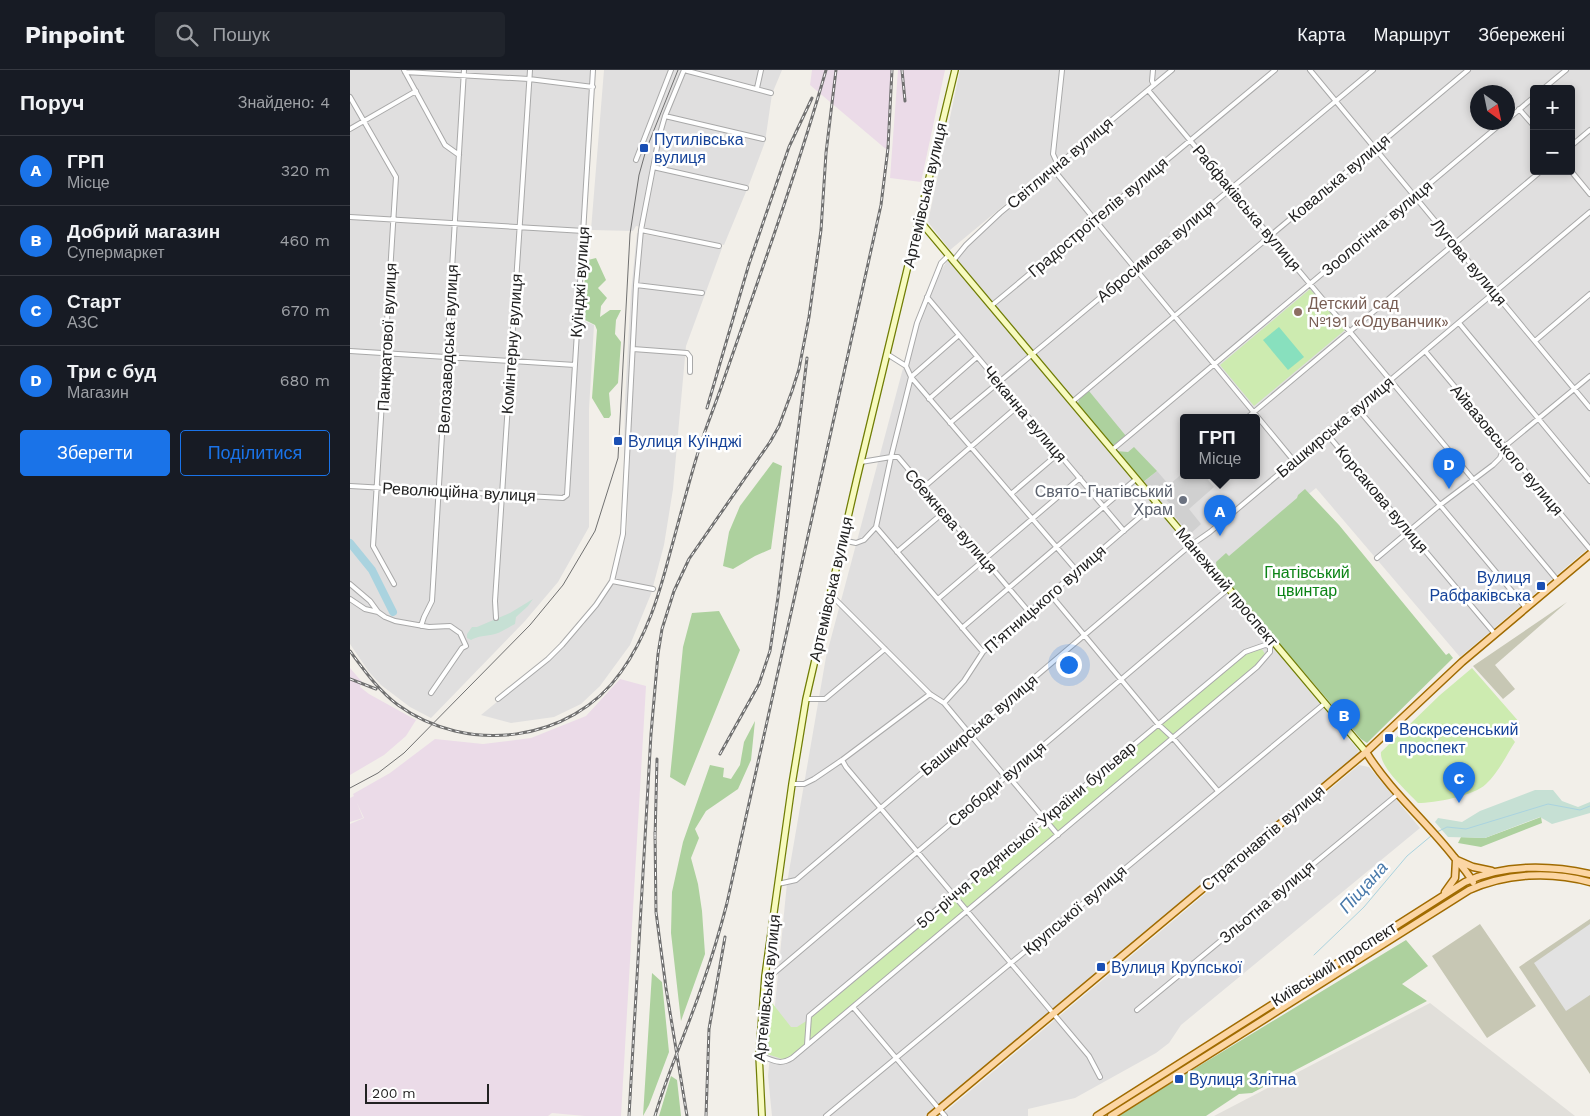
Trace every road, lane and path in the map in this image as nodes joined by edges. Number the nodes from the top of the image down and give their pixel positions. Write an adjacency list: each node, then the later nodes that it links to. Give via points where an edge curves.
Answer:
1 (530, 70): 16 (street, Комінтерну вулиця)
2 (593, 70): 19 (street, Куїнджі вулиця)
3 (671, 70): 40 (street)
4 (761, 70): 20 (street)
5 (955, 70): 53 (main road, Артемівська вулиця)
6 (1062, 70): 41 (street, via 1054,154)
7 (1153, 70): 17 (street)
8 (1172, 70): 17 (street, Світлична вулиця)
9 (1275, 70): 36 (street, Градостроїтелiв вулиця)
10 (1310, 70): 26 (street, Лугова вулиця)
11 (1373, 70): 26 (street, Абросимова вулиця)
12 (1468, 70): 38 (street, Ковалька вулиця)
13 (1566, 70): 18 (street)
14 (405, 71): 15 (street); 22 (street)
15 (464, 72): 16 (street); 39 (street, Велозаводська вулиця)
16 (529, 79): 19 (street); 56 (street, Комінтерну вулиця)
17 (1154, 85): 21 (street, Світлична вулиця)
18 (1548, 85)
19 (593, 87): 58 (street, Куїнджі вулиця)
20 (757, 88): 23 (street); 29 (street, via 684,70)
21 (1148, 90): 36 (street, Рабфаківська вулиця); 41 (street, Світлична вулиця)
22 (416, 91): 30 (street); 39 (street, via 445,145)
23 (770, 93)
24 (350, 97): 30 (street, Панкратової вулиця)
25 (1530, 100): 27 (street)
26 (1336, 101): 38 (street, Лугова вулиця); 47 (street, Абросимова вулиця)
27 (1519, 109): 28 (street); 31 (street)
28 (1515, 113)
29 (665, 116): 35 (street); 42 (street)
30 (363, 121): 32 (street); 52 (street, Панкратової вулиця, via 396,177)
31 (1530, 121)
32 (350, 129)
33 (1493, 130): 49 (street, Зоологічна вулиця)
34 (1590, 130): 37 (street)
35 (763, 139)
36 (1190, 140): 47 (street, Рабфаківська вулиця); 54 (street, Градостроїтелiв вулиця)
37 (1575, 143)
38 (1375, 148): 49 (street, Лугова вулиця); 59 (street, Ковалька вулиця)
39 (459, 155): 55 (street, Велозаводська вулиця)
40 (636, 160)
41 (1058, 165): 43 (street, Світлична вулиця)
42 (653, 167): 46 (street); 57 (street)
43 (1053, 169): 54 (street); 63 (street, Світлична вулиця, via 1000,213)
44 (1536, 175): 60 (street)
45 (1574, 175): 48 (street)
46 (746, 188)
47 (1231, 189): 59 (street, Рабфаківська вулиця); 64 (street, Абросимова вулиця)
48 (1590, 194)
49 (1415, 196): 60 (street, Лугова вулиця); 65 (street, Зоологічна вулиця)
50 (1590, 212): 68 (street, Башкирська вулиця)
51 (350, 217): 52 (street)
52 (394, 220): 55 (street); 80 (street, Панкратової вулиця)
53 (919, 220): 62 (main road, Манежний проспект); 81 (main road, Артемівська вулиця)
54 (1095, 220): 64 (street); 71 (street, Градостроїтелiв вулиця)
55 (455, 224): 56 (street); 83 (street, Велозаводська вулиця)
56 (519, 227): 58 (street); 85 (street, Комінтерну вулиця)
57 (641, 230): 61 (street); 66 (street)
58 (584, 231): 87 (street, Куїнджі вулиця)
59 (1270, 236): 65 (street, Рабфаківська вулиця); 72 (street, Ковалька вулиця)
60 (1454, 244): 68 (street, Лугова вулиця); 74 (street)
61 (719, 246)
62 (948, 256): 63 (main road, Манежний проспект); 70 (street, Артемівська вулиця)
63 (953, 261): 71 (main road, Манежний проспект)
64 (1135, 268): 72 (street); 82 (street, Абросимова вулиця)
65 (1310, 284): 74 (street, Рабфаківська вулиця); 86 (street, Зоологічна вулиця)
66 (636, 285): 67 (street); 77 (street)
67 (702, 292)
68 (1495, 293): 73 (street, Башкирська вулиця); 76 (street, Лугова вулиця)
69 (1590, 294): 76 (street)
70 (926, 298): 75 (street, Чеканна вулиця); 88 (street, Артемівська вулиця)
71 (991, 306): 82 (main road, Манежний проспект)
72 (1174, 316): 86 (street); 96 (street, Ковалька вулиця)
73 (1459, 323): 78 (street, Башкирська вулиця); 101 (street)
74 (1350, 332): 92 (street, Рабфаківська вулиця); 100 (street)
75 (959, 336): 84 (street, Чеканна вулиця); 91 (street)
76 (1535, 341): 94 (street, Лугова вулиця)
77 (633, 349): 89 (street, via 686,353 690,357); 140 (street, via 623,534)
78 (1425, 351): 92 (street, Башкирська вулиця); 106 (street, Айвазовського вулиця)
79 (350, 352): 80 (street)
80 (386, 353): 83 (street); 117 (street, Панкратової вулиця)
81 (887, 354): 88 (street); 111 (main road, Артемівська вулиця)
82 (1032, 354): 93 (street, Абросимова вулиця); 96 (main road, Манежний проспект)
83 (448, 357): 85 (street); 119 (street, Велозаводська вулиця)
84 (977, 358): 93 (street, Чеканна вулиця); 95 (street)
85 (510, 361): 87 (street); 120 (street, Комінтерну вулиця)
86 (1214, 364): 100 (street); 107 (street, Зоологічна вулиця)
87 (575, 365): 122 (street, Куїнджі вулиця)
88 (906, 366): 91 (street)
89 (690, 372)
90 (1590, 376): 94 (street)
91 (911, 377): 95 (street); 109 (street, Артемівська вулиця)
92 (1391, 380): 98 (street, Башкирська вулиця); 114 (street, Рабфаківська вулиця)
93 (998, 382): 97 (street, Чеканна вулиця); 103 (street, Абросимова вулиця)
94 (1574, 389): 99 (street, Лугова вулиця); 101 (street)
95 (929, 399): 103 (street)
96 (1072, 402): 107 (main road, Манежний проспект)
97 (1018, 406): 105 (street); 108 (street, Чеканна вулиця)
98 (1357, 408): 104 (street, Башкирська вулиця); 124 (street)
99 (1590, 408)
100 (1254, 413)
101 (1539, 419): 106 (street); 115 (street)
102 (1260, 420): 110 (street)
103 (950, 423): 105 (street)
104 (1327, 434): 110 (street, Башкирська вулиця); 130 (street, Корсакова вулиця)
105 (970, 447): 118 (street); 121 (street)
106 (1504, 447): 114 (street, via 1500,458); 134 (street, Айвазовського вулиця)
107 (1112, 450): 113 (main road, Манежний проспект)
108 (1059, 454): 112 (street, Чеканна вулиця); 121 (street)
109 (891, 456): 111 (street, Сбежнєва вулиця); 118 (street, Сбежнєва вулиця, via 898,457); 128 (street, Артемівська вулиця)
110 (1294, 461): 132 (street, Башкирська вулиця)
111 (861, 462): 131 (main road, Артемівська вулиця)
112 (1080, 478): 125 (street, Чеканна вулиця); 127 (street)
113 (1136, 479): 123 (main road, Манежний проспект); 125 (street)
114 (1473, 479): 124 (street); 141 (street, Рабфаківська вулиця)
115 (1590, 481)
116 (350, 486): 117 (street, Революційна вулиця)
117 (378, 488): 119 (street, Революційна вулиця); 143 (street, Панкратової вулиця, via 374,546)
118 (923, 488): 126 (street, Сбежнєва вулиця)
119 (440, 491): 120 (street, Революційна вулиця); 155 (street, Велозаводська вулиця, via 432,601)
120 (502, 494): 122 (street, Революційна вулиця, via 563,498); 154 (street, Комінтерну вулиця, via 494,601)
121 (1011, 494): 127 (street)
122 (567, 495)
123 (1156, 503): 129 (street, П’ятницького вулиця); 132 (main road, Манежний проспект)
124 (1440, 505): 130 (street); 151 (street)
125 (1104, 507): 129 (street, Чеканна вулиця); 133 (street)
126 (944, 512): 135 (street); 138 (street, Сбежнєва вулиця)
127 (1032, 519): 133 (street); 138 (street)
128 (876, 527): 131 (street, Артемівська вулиця, via 864,540 856,543); 135 (street)
129 (1124, 531): 139 (street, П’ятницького вулиця)
130 (1408, 531): 137 (street); 157 (street, Корсакова вулиця)
131 (842, 540): 148 (main road, Артемівська вулиця)
132 (1192, 544): 146 (main road, Манежний проспект); 158 (street, Башкирська вулиця)
133 (1056, 547): 139 (street); 144 (street)
134 (1590, 549)
135 (898, 552): 150 (street)
136 (1590, 554): 141 (main road, Стратонавтів вулиця)
137 (1377, 558)
138 (984, 560): 144 (street, Сбежнєва вулиця); 150 (street)
139 (1077, 571): 147 (street, П’ятницького вулиця)
140 (612, 581): 145 (street); 165 (street, via 562,645)
141 (1558, 581): 151 (main road, Стратонавтів вулиця)
142 (350, 584): 152 (street)
143 (394, 584)
144 (1008, 588): 153 (street, Сбежнєва вулиця); 156 (street)
145 (653, 589)
146 (1228, 589): 159 (main road, Манежний проспект); 162 (street, Свободи вулиця)
147 (1050, 594): 153 (street, П’ятницького вулиця); 158 (street)
148 (829, 597): 160 (street, via 835,599); 166 (main road, Артемівська вулиця)
149 (350, 599): 152 (street, via 365,609)
150 (938, 599): 156 (street)
151 (1526, 608): 157 (main road, Стратонавтів вулиця)
152 (378, 612): 155 (street, via 390,620)
153 (1029, 612): 161 (street, П’ятницького вулиця)
154 (496, 618)
155 (421, 626): 163 (street, via 450,626 460,633 466,646)
156 (962, 628): 161 (street)
157 (1495, 634): 172 (main road, Стратонавтів вулиця)
158 (1084, 636): 162 (street); 170 (street, Башкирська вулиця)
159 (1272, 645): 168 (main road, Манежний проспект); 169 (street, 50-річчя Радянської України бульвар, via 1245,652); 171 (street, 50-річчя Радянської України бульвар, via 1257,667)
160 (885, 649): 164 (street); 166 (street, via 825,699)
161 (983, 652): 167 (street, П’ятницького вулиця, via 964,681)
162 (1120, 679): 169 (street); 174 (street, Свободи вулиця)
163 (431, 693)
164 (930, 694): 167 (street); 173 (street)
165 (498, 699)
166 (806, 699): 175 (main road, Артемівська вулиця)
167 (944, 703): 170 (street)
168 (1324, 704): 172 (main road, Манежний проспект); 176 (street, Крупської вулиця)
169 (1158, 724): 171 (street); 179 (street, 50-річчя Радянської України бульвар)
170 (969, 733): 174 (street); 178 (street, Башкирська вулиця)
171 (1173, 738): 176 (street); 180 (street, 50-річчя Радянської України бульвар)
172 (1366, 752): 177 (main road, Манежний проспект); 198 (main road, Стратонавтів вулиця)
173 (842, 760): 175 (street, via 804,784); 178 (street)
174 (1006, 777): 179 (street); 181 (street, Свободи вулиця)
175 (792, 784): 189 (main road, Артемівська вулиця)
176 (1218, 791): 194 (street, Крупської вулиця)
177 (1398, 794): 182 (main road, Манежний проспект); 197 (street, Зльотна вулиця)
178 (881, 808): 181 (street); 189 (street, Башкирська вулиця, via 796,880)
179 (1045, 819): 180 (street); 191 (street, 50-річчя Радянської України бульвар)
180 (1058, 835): 193 (street, 50-річчя Радянської України бульвар)
181 (917, 851): 191 (street); 195 (street, Свободи вулиця, via 772,974)
182 (1456, 859): 184 (main road, via 1472,867); 187 (main road, Манежний проспект); 192 (main road, via 1455,878)
183 (1532, 868): 184 (main road, Київський проспект); 185 (main road, Київський проспект); 186 (main road)
184 (1497, 872): 187 (main road, Київський проспект)
185 (1590, 874)
186 (1533, 876): 188 (main road, Київський проспект, via 1554,875); 190 (main road, Київський проспект)
187 (1472, 879): 190 (main road, Манежний проспект); 192 (main road, Київський проспект)
188 (1590, 882)
189 (778, 884): 195 (main road, Артемівська вулиця)
190 (1476, 887): 209 (main road, Київський проспект)
191 (954, 895): 193 (street); 199 (street, 50-річчя Радянської України бульвар, via 809,1016)
192 (1443, 895): 208 (main road, Київський проспект)
193 (967, 911): 194 (street); 196 (street, 50-річчя Радянської України бульвар)
194 (1011, 962): 198 (street); 201 (street, Крупської вулиця)
195 (765, 976): 200 (main road, Артемівська вулиця)
196 (853, 1007): 199 (street, 50-річчя Радянської України бульвар); 201 (street)
197 (1137, 1010)
198 (1054, 1013): 202 (street, via 1089,1056); 203 (main road, Стратонавтів вулиця)
199 (807, 1046): 200 (street, 50-річчя Радянської України бульвар, via 784,1063)
200 (759, 1055): 204 (main road, Артемівська вулиця)
201 (896, 1058): 203 (street); 205 (street, Крупської вулиця)
202 (1100, 1077)
203 (940, 1109): 206 (main road, Стратонавтів вулиця); 207 (street)
204 (762, 1116)
205 (826, 1116)
206 (931, 1116)
207 (946, 1116)
208 (1097, 1116)
209 (1111, 1116)

